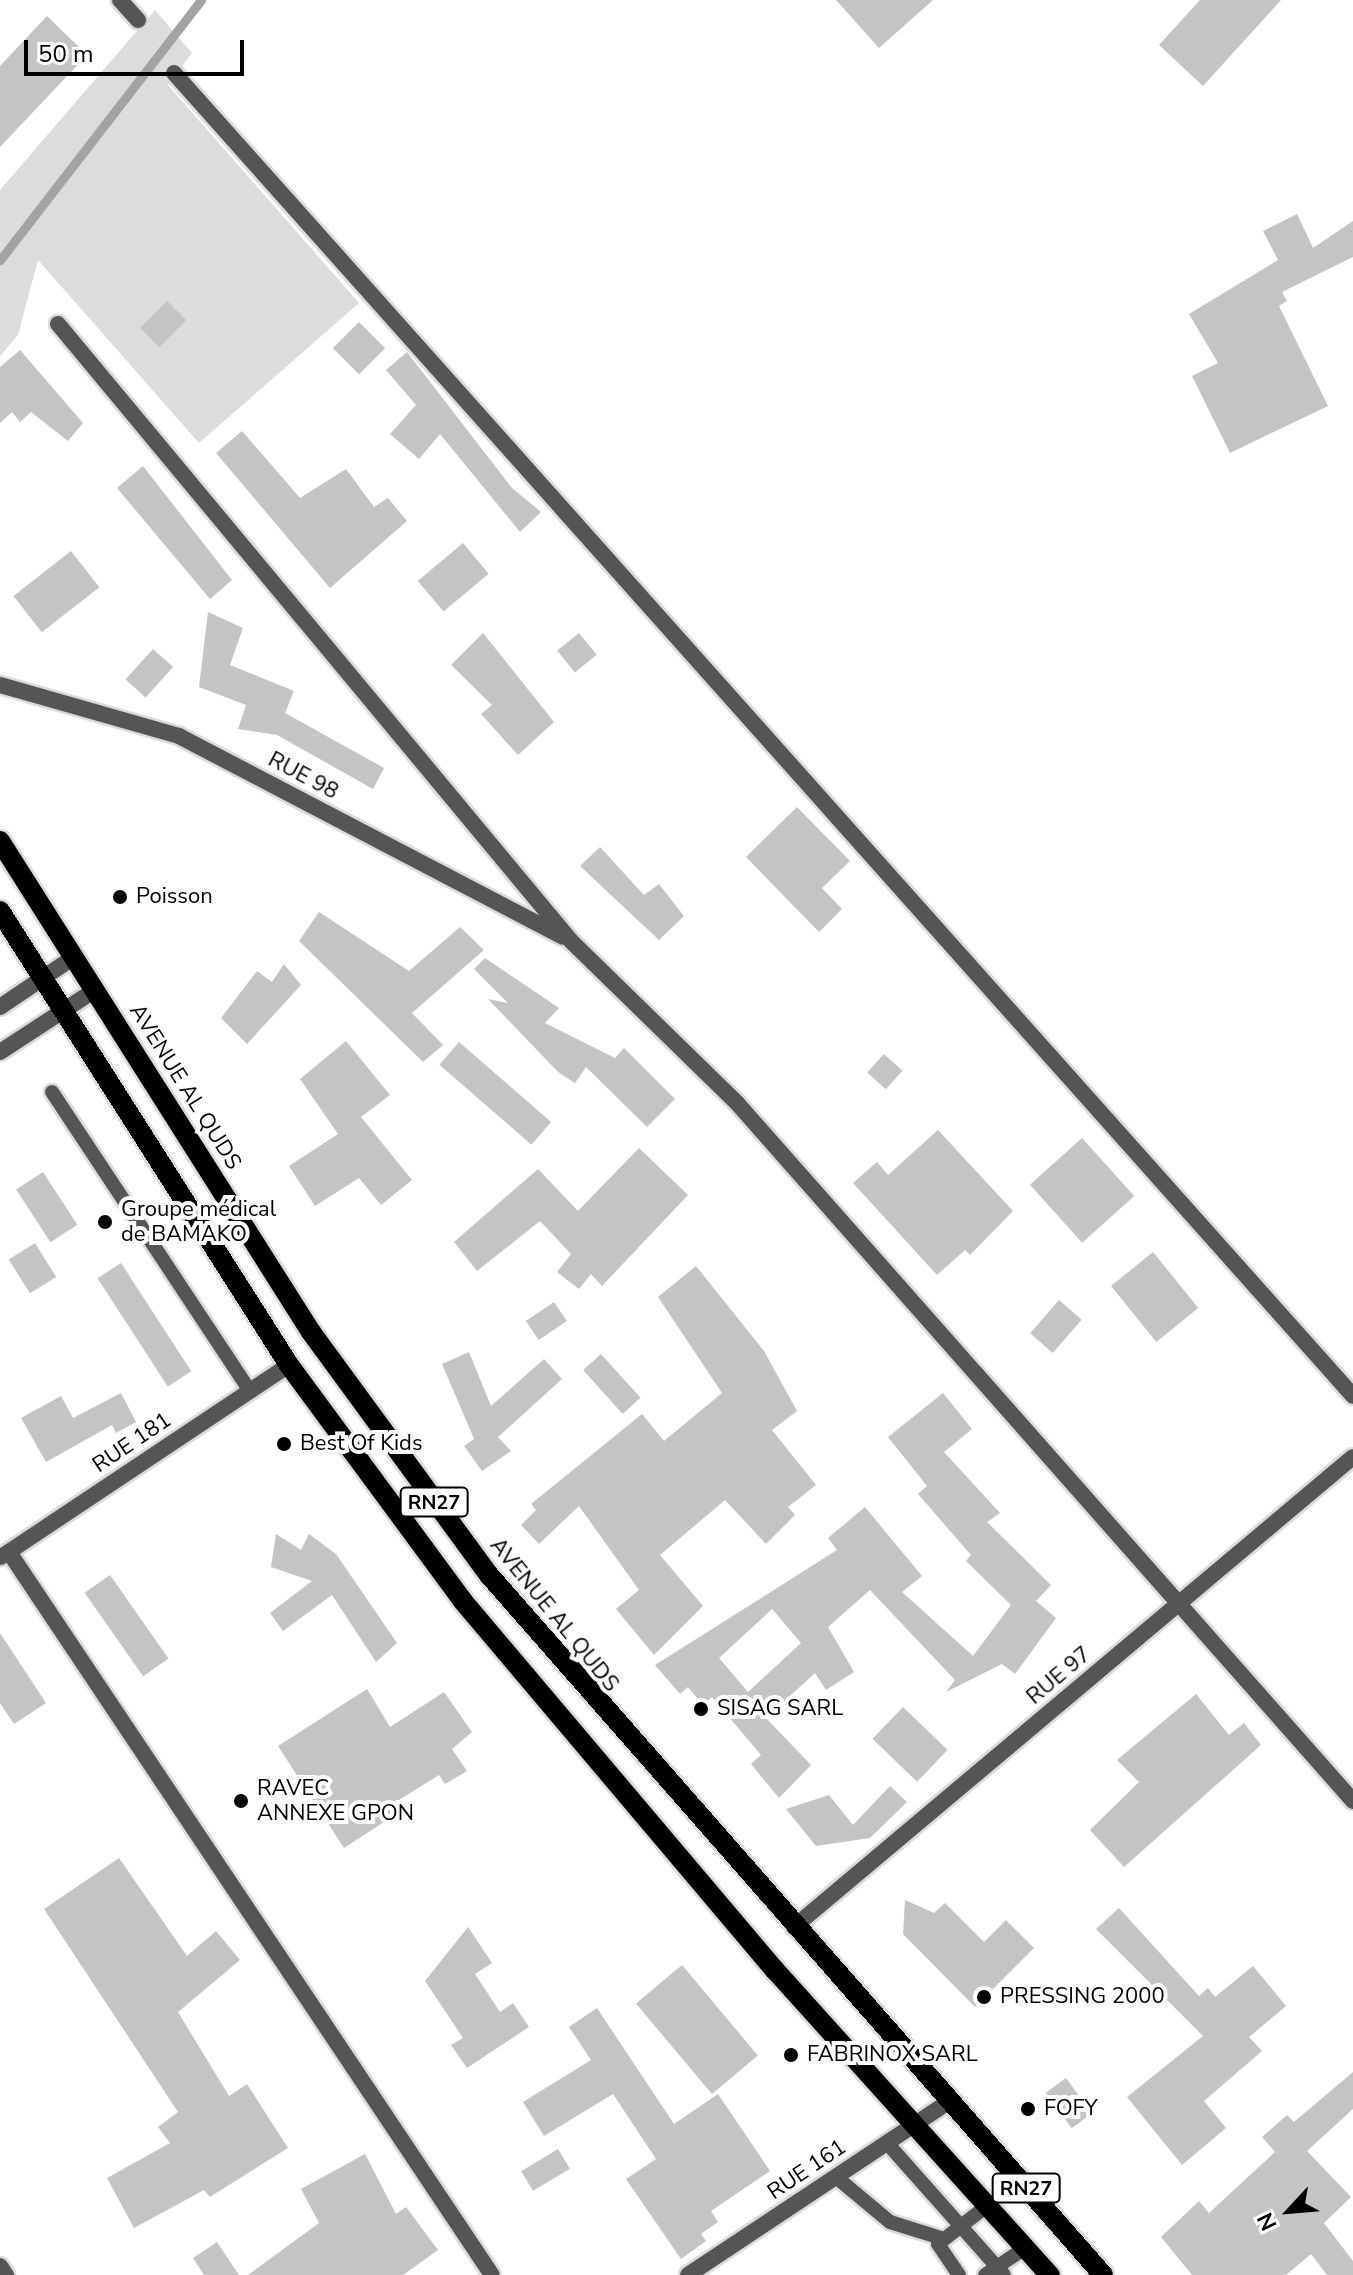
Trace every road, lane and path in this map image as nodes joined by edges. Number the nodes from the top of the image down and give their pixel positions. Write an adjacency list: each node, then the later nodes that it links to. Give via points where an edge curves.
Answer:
1 (120, 0): 2 (street)
2 (138, 20)
3 (174, 73): 18 (street)
4 (58, 324): 8 (street)
5 (0, 685): 8 (street, RUE 98, via 179,736)
6 (0, 841): 9 (main road, AVENUE AL QUDS / RN27)
7 (0, 911): 10 (main road, RN27)
8 (571, 941): 21 (street, via 737,1103)
9 (74, 957): 10 (street); 11 (main road, AVENUE AL QUDS / RN27)
10 (42, 979): 12 (street); 13 (main road, RN27)
11 (95, 990): 13 (street); 23 (main road, AVENUE AL QUDS / RN27, via 311,1332 400,1456 619,1731)
12 (0, 1007)
13 (62, 1010): 14 (street); 16 (main road, RN27)
14 (0, 1052)
15 (52, 1092): 17 (lane)
16 (289, 1365): 17 (street, RUE 181); 25 (main road, RN27, via 590,1756)
17 (250, 1391): 20 (street, RUE 181)
18 (1353, 1396)
19 (1353, 1457): 21 (street, RUE 97)
20 (5, 1555): 35 (street)
21 (1177, 1605): 22 (street); 23 (street, RUE 97)
22 (1353, 1801)
23 (794, 1927): 24 (main road, AVENUE AL QUDS / RN27)
24 (950, 2101): 25 (street, RUE 161); 39 (main road, AVENUE AL QUDS / RN27)
25 (915, 2124): 26 (street, RUE 161); 28 (main road, RN27)
26 (887, 2143): 27 (street, RUE 161); 29 (lane)
27 (836, 2177): 30 (lane, via 890,2222); 36 (street, RUE 161)
28 (988, 2205): 29 (lane); 31 (main road, RN27)
29 (960, 2225): 30 (lane); 33 (lane)
30 (941, 2238): 37 (lane)
31 (1025, 2248): 33 (lane); 38 (main road, RN27)
32 (0, 2266): 34 (street)
33 (995, 2272)
34 (6, 2275)
35 (492, 2275)
36 (688, 2275)
37 (959, 2275)
38 (1050, 2275)
39 (1103, 2275)

